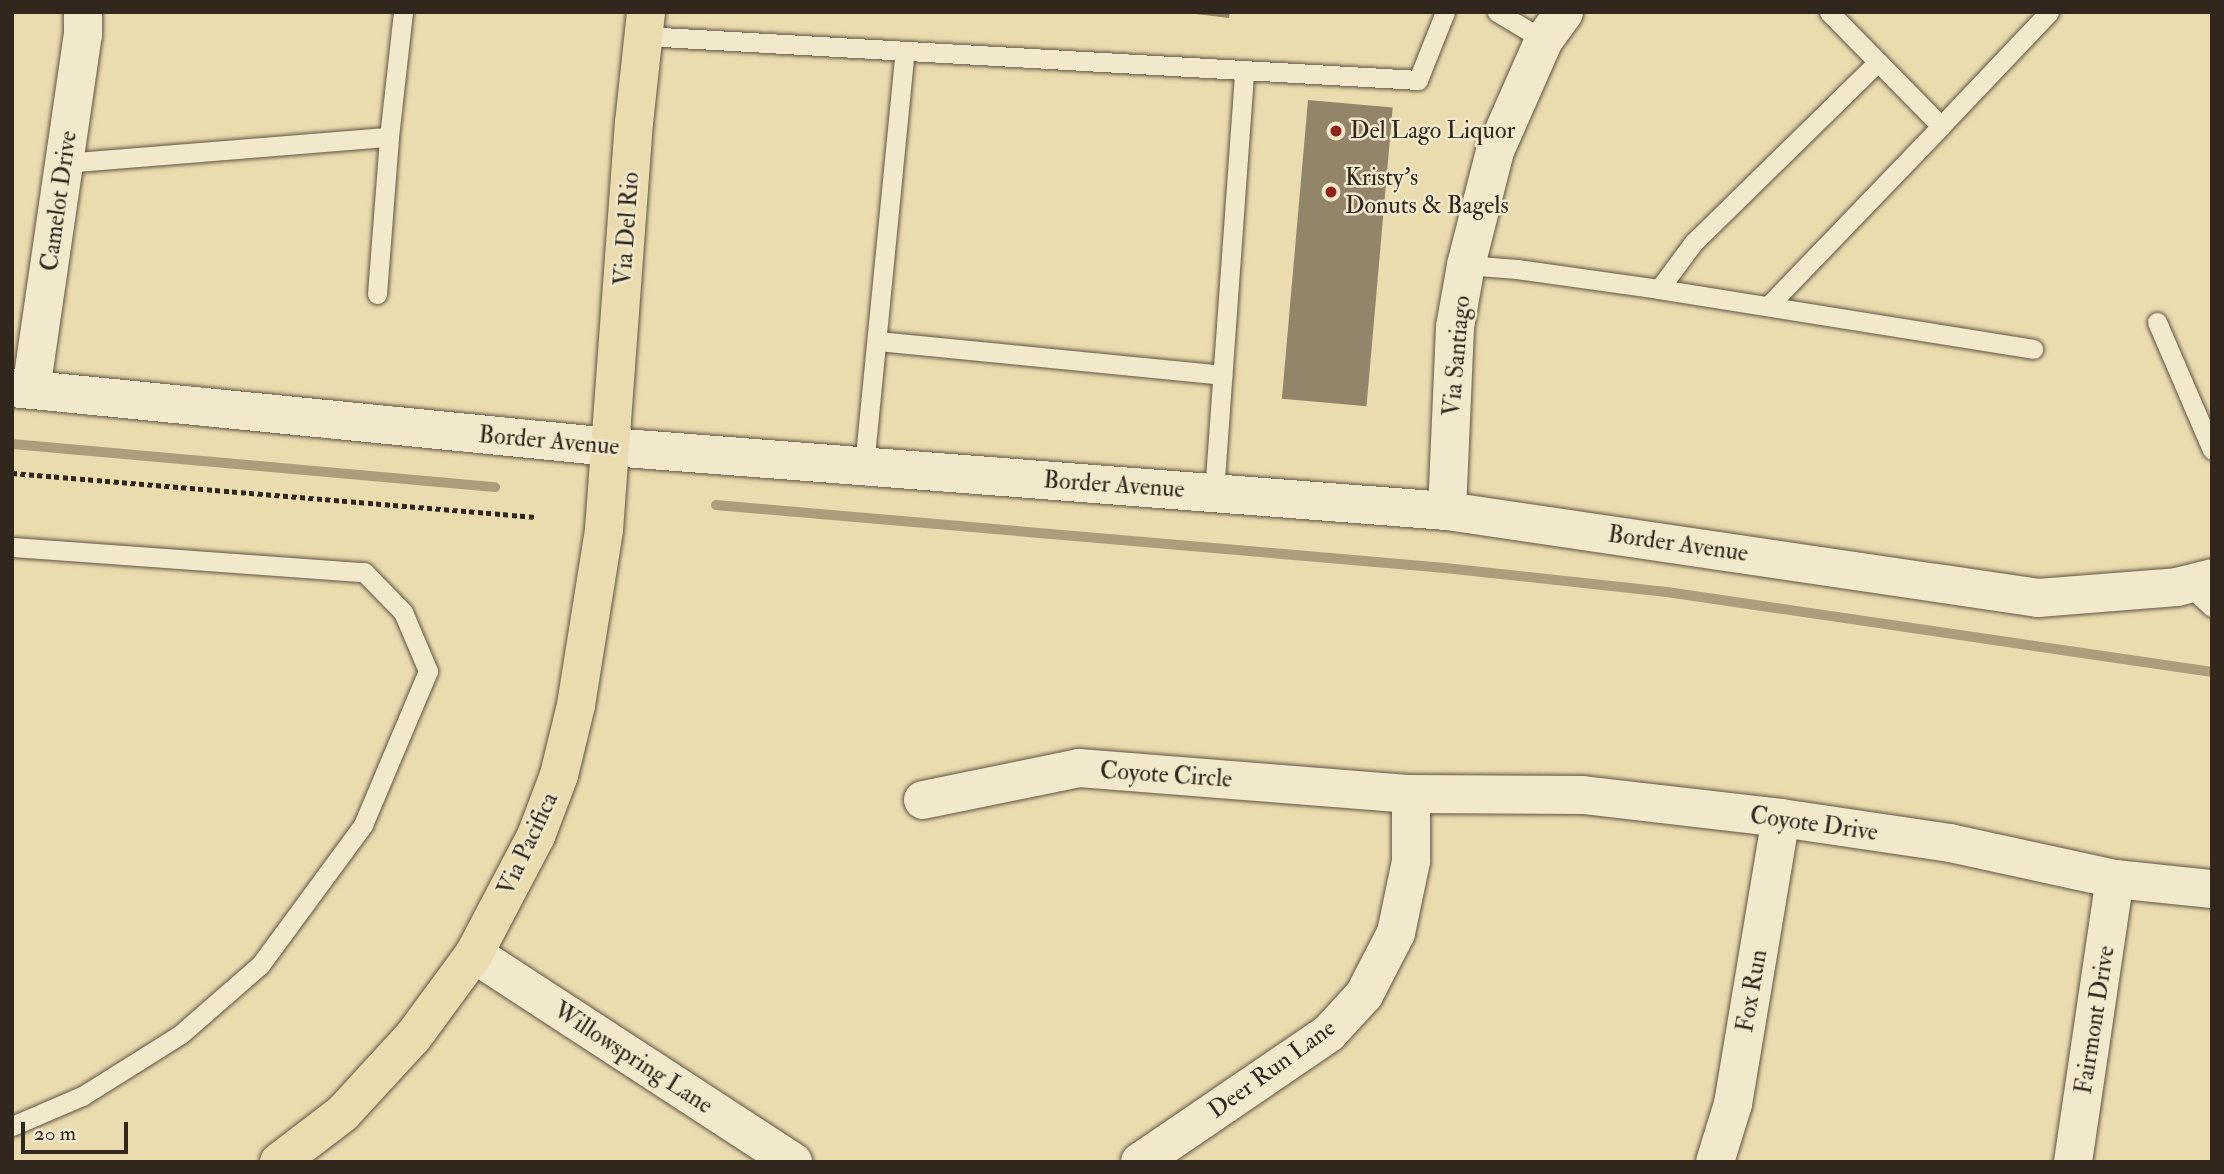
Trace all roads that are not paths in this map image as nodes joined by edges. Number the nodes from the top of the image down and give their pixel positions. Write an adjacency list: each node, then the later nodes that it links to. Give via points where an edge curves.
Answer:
1 (83, 12): 14 (street, Camelot Drive)
2 (403, 12): 13 (lane)
3 (1445, 12): 11 (lane, via 1418,80)
4 (1497, 12): 8 (lane)
5 (1829, 12): 10 (lane)
6 (2049, 12): 12 (lane)
7 (645, 24): 9 (lane); 24 (main road, Via Del Rio)
8 (1554, 26): 15 (street, Via Santiago, via 1495,151)
9 (905, 51): 11 (lane); 20 (lane)
10 (1878, 62): 12 (lane); 16 (lane, via 1693,243)
11 (1244, 70): 22 (lane)
12 (1941, 126): 18 (lane)
13 (389, 136): 14 (lane); 17 (lane)
14 (64, 163): 23 (street, Camelot Drive)
15 (1466, 265): 16 (lane); 28 (street, Via Santiago, via 1455,327)
16 (1659, 289): 18 (lane)
17 (377, 294)
18 (1768, 306): 21 (lane)
19 (2157, 322): 25 (lane)
20 (877, 341): 22 (lane); 26 (lane)
21 (2033, 349)
22 (1222, 375): 27 (lane)
23 (22, 389): 24 (street, Border Avenue)
24 (611, 447): 26 (street, Border Avenue); 36 (main road, Via Pacifica, via 602,544 576,705 559,775 536,836)
25 (2212, 450)
26 (864, 466): 27 (street, Border Avenue)
27 (1214, 493): 28 (street, Border Avenue)
28 (1447, 510): 30 (street, Border Avenue, via 2038,598)
29 (12, 547): 37 (lane, via 364,572 403,612 428,671 363,825 260,965 181,1034 82,1096)
30 (2204, 590)
31 (1411, 794): 32 (street, Coyote Circle, via 1079,768); 33 (street, Coyote Drive, via 1583,795); 40 (street, Deer Run Lane, via 1411,861 1396,933 1364,995 1329,1033)
32 (923, 800)
33 (1781, 818): 34 (street, Coyote Drive, via 1950,843); 41 (street, Fox Run, via 1733,1104)
34 (2115, 879): 35 (street, Coyote Drive); 42 (street, Fairmont Drive)
35 (2212, 889)
36 (474, 954): 38 (main road, Via Pacifica, via 413,1037 343,1113); 39 (street, Willowspring Lane)
37 (12, 1126)
38 (279, 1162)
39 (793, 1162)
40 (1140, 1162)
41 (1715, 1162)
42 (2073, 1162)

